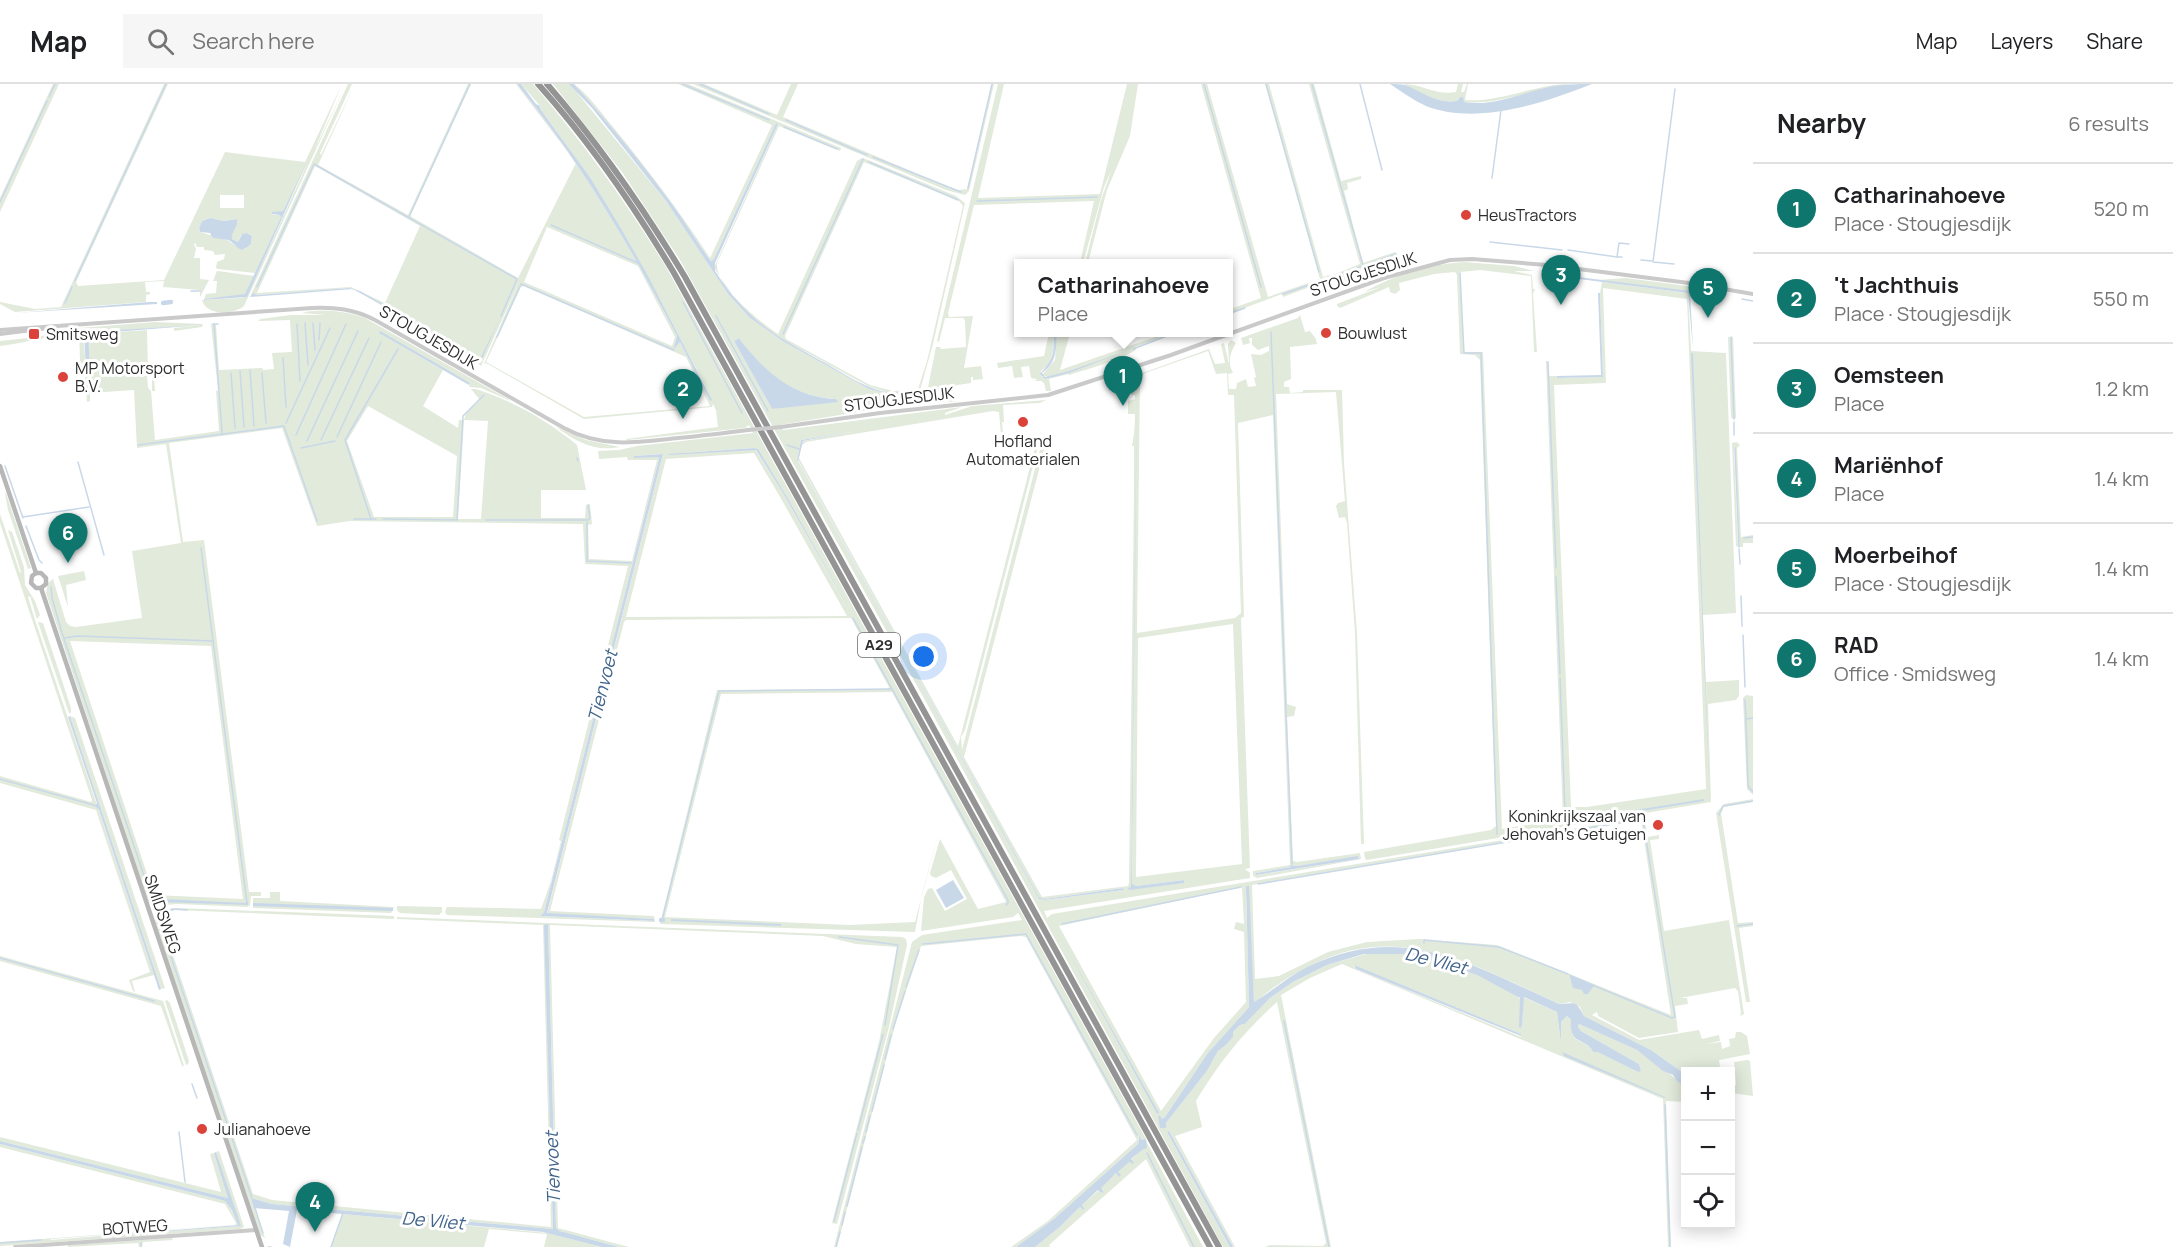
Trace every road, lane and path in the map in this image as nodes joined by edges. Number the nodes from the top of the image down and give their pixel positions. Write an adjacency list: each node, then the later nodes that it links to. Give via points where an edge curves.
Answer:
1 (538, 84): 15 (highway, A29, via 618,186 674,273)
2 (548, 84): 16 (highway, A29, via 616,171 685,277)
3 (1753, 294): 6 (street, STOUGJESDIJK, bridge, via 1547,266 1450,260 1384,278)
4 (59, 326): 5 (street, STOUGJESDIJK); 7 (street, STOUGJESDIJK); 8 (street, STOUGJESDIJK, bridge, via 341,308 375,320 564,428 588,438 628,443 1048,394)
5 (0, 330)
6 (1233, 333)
7 (0, 334)
8 (1221, 337)
9 (0, 466): 10 (main road)
10 (36, 573): 11 (main road, via 46,578); 11 (main road, via 31,583)
11 (41, 588): 12 (main road, SMIDSWEG)
12 (256, 1230): 13 (street, BOTWEG); 14 (main road, SMIDSWEG)
13 (15, 1247)
14 (262, 1247)
15 (1210, 1247)
16 (1219, 1247)

